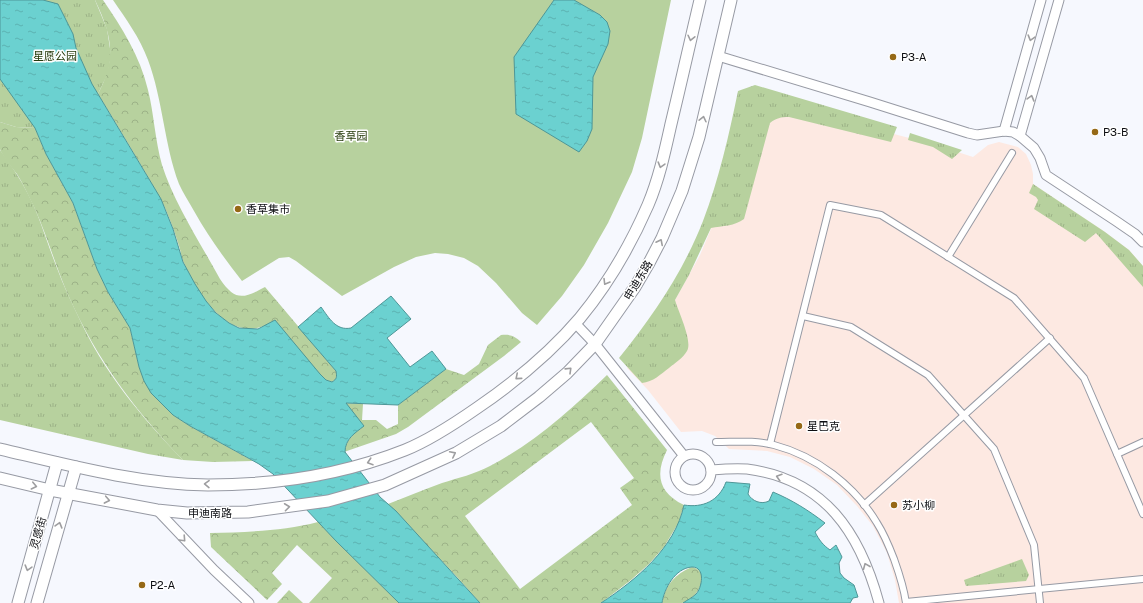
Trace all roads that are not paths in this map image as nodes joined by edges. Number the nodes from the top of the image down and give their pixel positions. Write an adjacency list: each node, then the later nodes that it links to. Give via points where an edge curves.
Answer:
1 (700, 0): 12 (street, one-way to 12, via 663,160 649,203 629,244 603,287)
2 (731, 0): 5 (street, 申迪东路)
3 (1041, 0): 6 (street, one-way to 6)
4 (1059, 0): 7 (street, one-way to 4)
5 (718, 56): 6 (street, via 968,133 977,135); 14 (street, 申迪东路, one-way to 5, via 635,287 677,205 699,137)
6 (1004, 131): 7 (street)
7 (1020, 136): 9 (street, via 1034,148 1046,175 1116,220)
8 (1012, 153): 10 (street)
9 (1143, 242)
10 (948, 257): 11 (street, via 881,215 830,205); 13 (street, via 1014,298)
11 (803, 316): 15 (street, via 851,327 928,375); 18 (street)
12 (574, 324): 14 (street); 23 (street, one-way to 23, via 535,363 498,394 442,431 407,449 362,465 271,483 206,485 158,481)
13 (1050, 338): 15 (street); 20 (street, via 1084,378)
14 (595, 344): 21 (street); 25 (street, 申迪东路, one-way to 14, via 456,453 501,426 567,372)
15 (964, 415): 29 (street); 33 (street, via 994,449 1034,545)
16 (716, 442): 18 (street)
17 (1143, 442): 20 (street)
18 (770, 444): 29 (street, via 823,467)
19 (0, 449): 22 (street)
20 (1117, 454): 31 (street)
21 (684, 456): 24 (street, via 701,456 706,459); 24 (street, via 679,460 675,470 678,482 687,489 699,489 704,486)
22 (57, 463): 23 (street); 27 (street, 灵感街)
23 (76, 466): 28 (street, 灵感街)
24 (711, 470): 38 (street, one-way to 24, via 851,533 831,508 792,481 737,468)
25 (418, 471): 30 (street, 申迪南路, one-way to 25, via 187,513 248,512 328,501 385,485)
26 (0, 478): 27 (street, 申迪南路, one-way to 27)
27 (50, 490): 28 (street, 申迪南路); 35 (street, 灵感街, one-way to 35)
28 (68, 493): 30 (street, 申迪南路, one-way to 30); 36 (street, 灵感街, one-way to 28)
29 (864, 505): 34 (street, via 886,540 899,573)
30 (157, 510): 37 (street, one-way to 37)
31 (1143, 514)
32 (1143, 579): 33 (street)
33 (1038, 589): 34 (street); 39 (street)
34 (906, 602)
35 (18, 603)
36 (37, 603)
37 (249, 603)
38 (879, 603)
39 (1040, 603)

